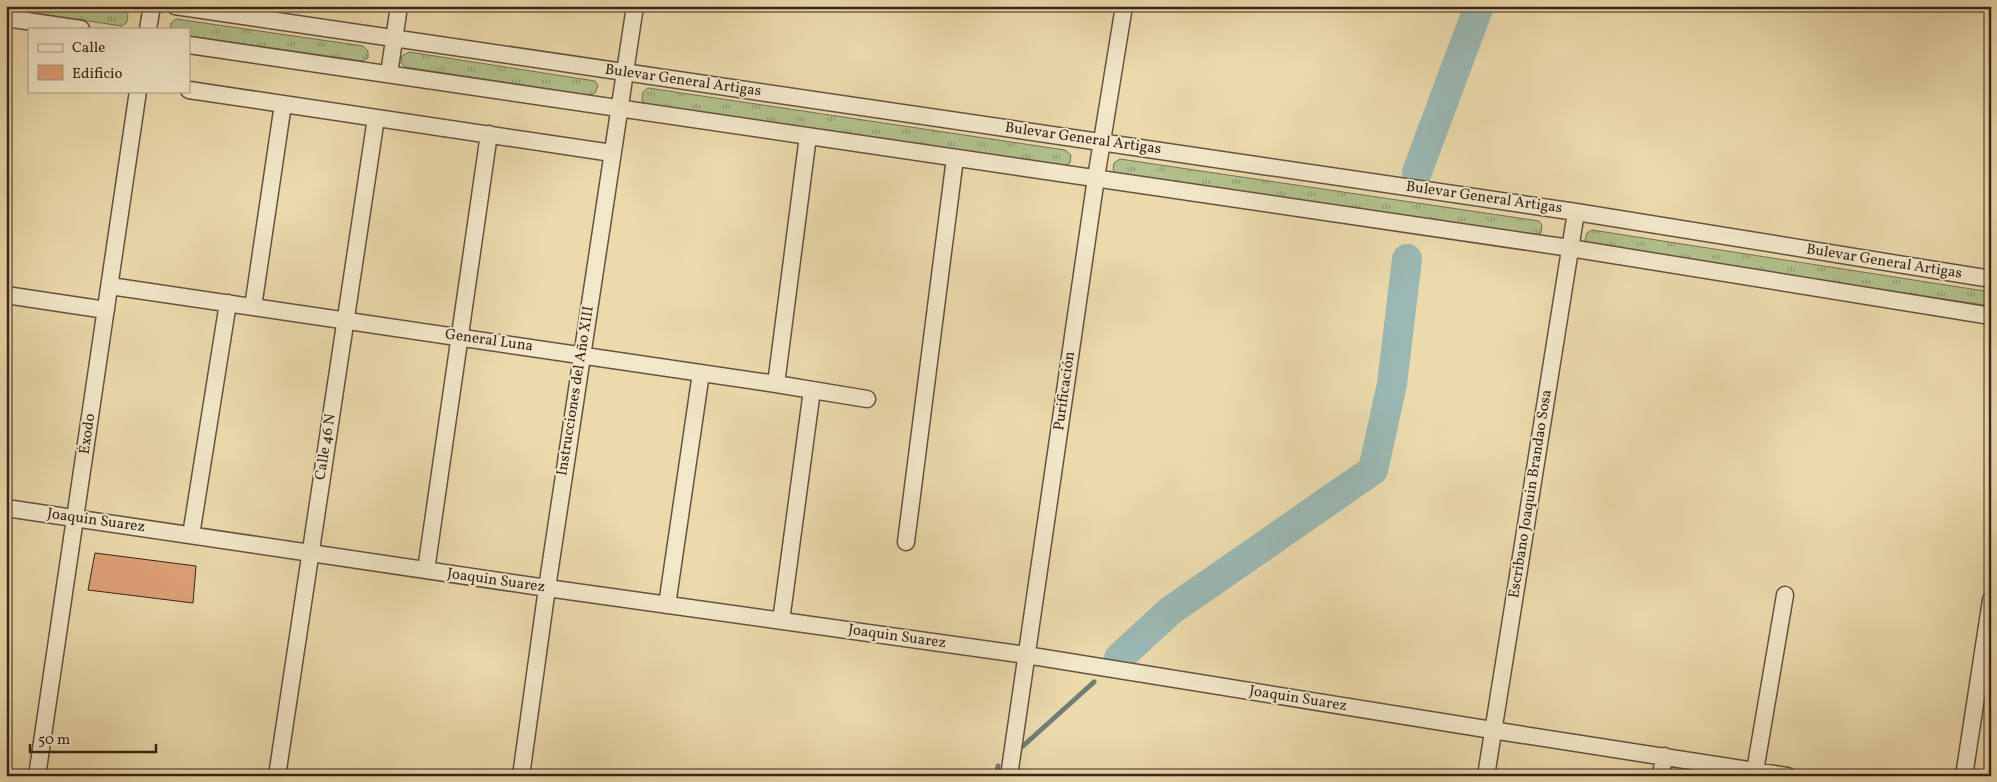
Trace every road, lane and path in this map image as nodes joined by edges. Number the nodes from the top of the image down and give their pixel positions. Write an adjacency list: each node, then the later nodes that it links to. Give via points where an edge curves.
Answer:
1 (152, 6): 8 (street)
2 (175, 6): 9 (street, Bulevar General Artigas)
3 (399, 6): 9 (street)
4 (635, 6): 11 (street, Instrucciones del Año XIII)
5 (1124, 6): 20 (street, Purificación)
6 (6, 18): 7 (street)
7 (74, 28)
8 (148, 28)
9 (394, 38): 11 (street, Bulevar General Artigas); 12 (street)
10 (190, 45): 12 (street)
11 (625, 72): 16 (street, Instrucciones del Año XIII); 20 (street, Bulevar General Artigas)
12 (390, 74): 16 (street)
13 (190, 90): 15 (street)
14 (138, 92): 27 (street, Éxodo)
15 (283, 104): 17 (street); 30 (street)
16 (618, 108): 19 (street); 21 (street, Instrucciones del Año XIII)
17 (376, 118): 18 (street); 33 (street, Calle 46 N)
18 (489, 134): 21 (street); 34 (street)
19 (808, 136): 22 (street); 37 (street)
20 (1103, 142): 23 (street, Purificación); 24 (street, Bulevar General Artigas)
21 (612, 153): 35 (street, Instrucciones del Año XIII)
22 (955, 158): 23 (street); 43 (street)
23 (1096, 178): 25 (street); 51 (street, Purificación)
24 (1576, 212): 25 (street, Escribano Joaquin Brandao Sosa); 26 (street, Bulevar General Artigas)
25 (1570, 248): 32 (street); 52 (street, Escribano Joaquin Brandao Sosa)
26 (1991, 279)
27 (110, 286): 29 (street, General Luna); 31 (street, Éxodo)
28 (6, 295): 31 (street)
29 (228, 303): 30 (street, General Luna); 42 (street)
30 (253, 307): 33 (street, General Luna)
31 (106, 310): 41 (street, Éxodo)
32 (1991, 316)
33 (346, 320): 34 (street, General Luna); 44 (street, Calle 46 N)
34 (460, 337): 35 (street, General Luna); 45 (street)
35 (582, 355): 36 (street, General Luna); 46 (street, Instrucciones del Año XIII)
36 (701, 373): 37 (street, General Luna); 49 (street)
37 (776, 384): 38 (street, General Luna)
38 (812, 390): 39 (street, General Luna); 50 (street)
39 (867, 399)
40 (6, 508): 41 (street, Joaquin Suarez)
41 (76, 518): 42 (street, Joaquin Suarez); 55 (street, Éxodo)
42 (191, 535): 44 (street, Joaquin Suarez)
43 (906, 542)
44 (309, 553): 45 (street, Joaquin Suarez); 56 (street, Calle 46 N)
45 (426, 570): 46 (street, Joaquin Suarez)
46 (547, 588): 49 (street, Joaquin Suarez); 57 (street, Instrucciones del Año XIII)
47 (1785, 595): 54 (street)
48 (1991, 600): 62 (street)
49 (667, 605): 50 (street, Joaquin Suarez)
50 (781, 621): 51 (street, Joaquin Suarez)
51 (1026, 655): 52 (street, Joaquin Suarez); 58 (street, Purificación)
52 (1492, 730): 53 (street, Joaquin Suarez); 59 (street, Escribano Joaquin Brandao Sosa)
53 (1664, 756): 54 (street, Joaquin Suarez); 60 (street)
54 (1755, 771): 61 (street, Joaquin Suarez)
55 (37, 776)
56 (276, 776)
57 (521, 776)
58 (1009, 776)
59 (1486, 776)
60 (1661, 776)
61 (1787, 776)
62 (1964, 776)

